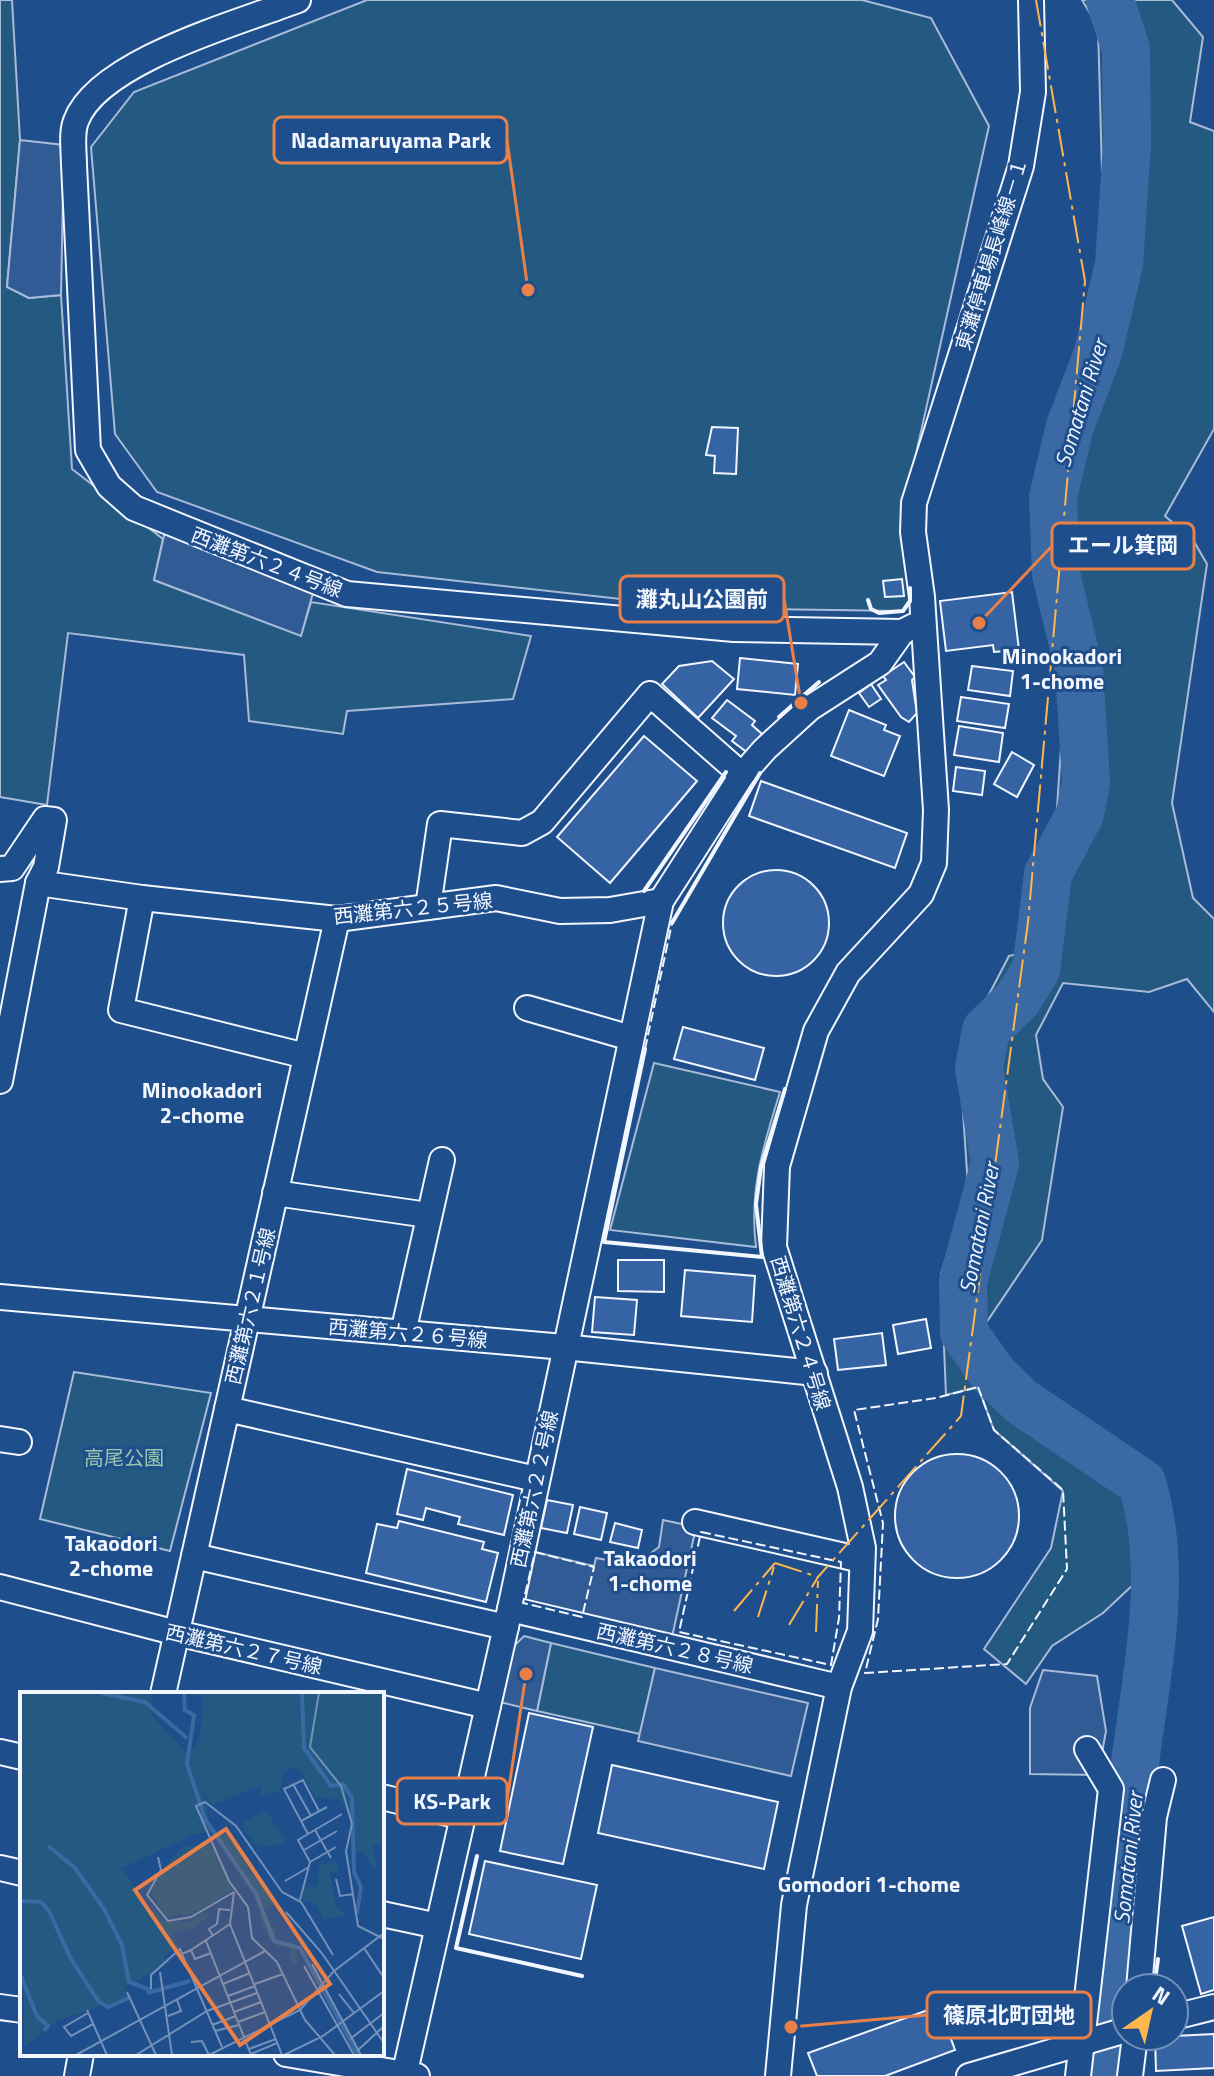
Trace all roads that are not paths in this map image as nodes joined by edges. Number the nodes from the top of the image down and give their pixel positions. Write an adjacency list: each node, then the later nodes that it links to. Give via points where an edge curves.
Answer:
1 (298, 0): 4 (street, 西灘第六２４号線, via 137,62 101,88 75,121 88,450 109,486 134,508 347,594 734,629)
2 (1031, 0): 3 (street, 東灘停車場長峰線－１, via 1033,92 1021,166)
3 (914, 503): 4 (street, 西灘第六２４号線)
4 (913, 627): 5 (street, via 880,663 810,708); 23 (street, 西灘第六２４号線, via 936,810 934,863 921,894 848,973 816,1031 777,1166 774,1247)
5 (742, 775): 9 (street); 10 (street, via 650,694 542,822 522,833 440,824)
6 (0, 869): 7 (street, via 12,868 45,819 54,820)
7 (38, 883): 8 (street, 西灘第六２５号線); 15 (street)
8 (142, 898): 11 (street, 西灘第六２５号線); 14 (street, via 121,1010)
9 (661, 901): 10 (street, 西灘第六２５号線, via 610,910 560,911 496,898); 13 (street, 西灘第六２２号線)
10 (428, 907): 11 (street, 西灘第六２５号線)
11 (337, 919): 14 (street, 西灘第六２１号線)
12 (527, 1008): 13 (street)
13 (631, 1038): 22 (street, 西灘第六２２号線)
14 (306, 1056): 17 (street, 西灘第六２１号線)
15 (0, 1081)
16 (442, 1160): 18 (street)
17 (275, 1193): 18 (street); 20 (street, 西灘第六２１号線)
18 (428, 1215): 21 (street)
19 (0, 1297): 20 (street, 西灘第六２６号線)
20 (247, 1319): 21 (street, 西灘第六２６号線); 24 (street, 西灘第六２１号線)
21 (403, 1333): 22 (street, 西灘第六２６号線)
22 (564, 1347): 23 (street, 西灘第六２６号線); 25 (street, 西灘第六２２号線)
23 (815, 1373): 28 (street, 西灘第六２４号線, via 850,1487)
24 (227, 1409): 25 (street); 27 (street, 西灘第六２１号線)
25 (536, 1479): 30 (street, 西灘第六２２号線)
26 (695, 1522): 28 (street)
27 (194, 1556): 30 (street, 西灘第六２８号線); 31 (street, 西灘第六２１号線)
28 (862, 1560): 32 (street, 西灘第六２４号線, via 860,1631)
29 (0, 1587): 31 (street, 西灘第六２７号線)
30 (508, 1618): 32 (street, 西灘第六２８号線); 34 (street, 西灘第六２２号線)
31 (177, 1633): 33 (street, 西灘第六２１号線); 34 (street, 西灘第六２７号線)
32 (839, 1687): 57 (street, 西灘第六２４号線, via 794,1905)
33 (163, 1692)
34 (488, 1706): 40 (street, 西灘第六２２号線)
35 (1087, 1749): 51 (street, via 1111,1789)
36 (0, 1752): 37 (street)
37 (20, 1757)
38 (1163, 1780): 45 (street, via 1154,1817)
39 (384, 1797): 40 (street)
40 (463, 1817): 44 (street, 西灘第六２２号線)
41 (0, 1868): 42 (street)
42 (20, 1873)
43 (384, 1914): 44 (street)
44 (438, 1926): 55 (street, 西灘第六２２号線)
45 (1140, 1972)
46 (0, 2007): 48 (street)
47 (1214, 2007): 49 (street)
48 (20, 2010)
49 (1190, 2013)
50 (1110, 2035): 51 (street)
51 (1087, 2042): 58 (street); 59 (street)
52 (1133, 2052): 60 (street)
53 (81, 2056): 56 (street)
54 (298, 2056): 55 (street)
55 (410, 2075)
56 (77, 2076)
57 (778, 2076)
58 (969, 2076)
59 (1078, 2076)
60 (1130, 2076)

